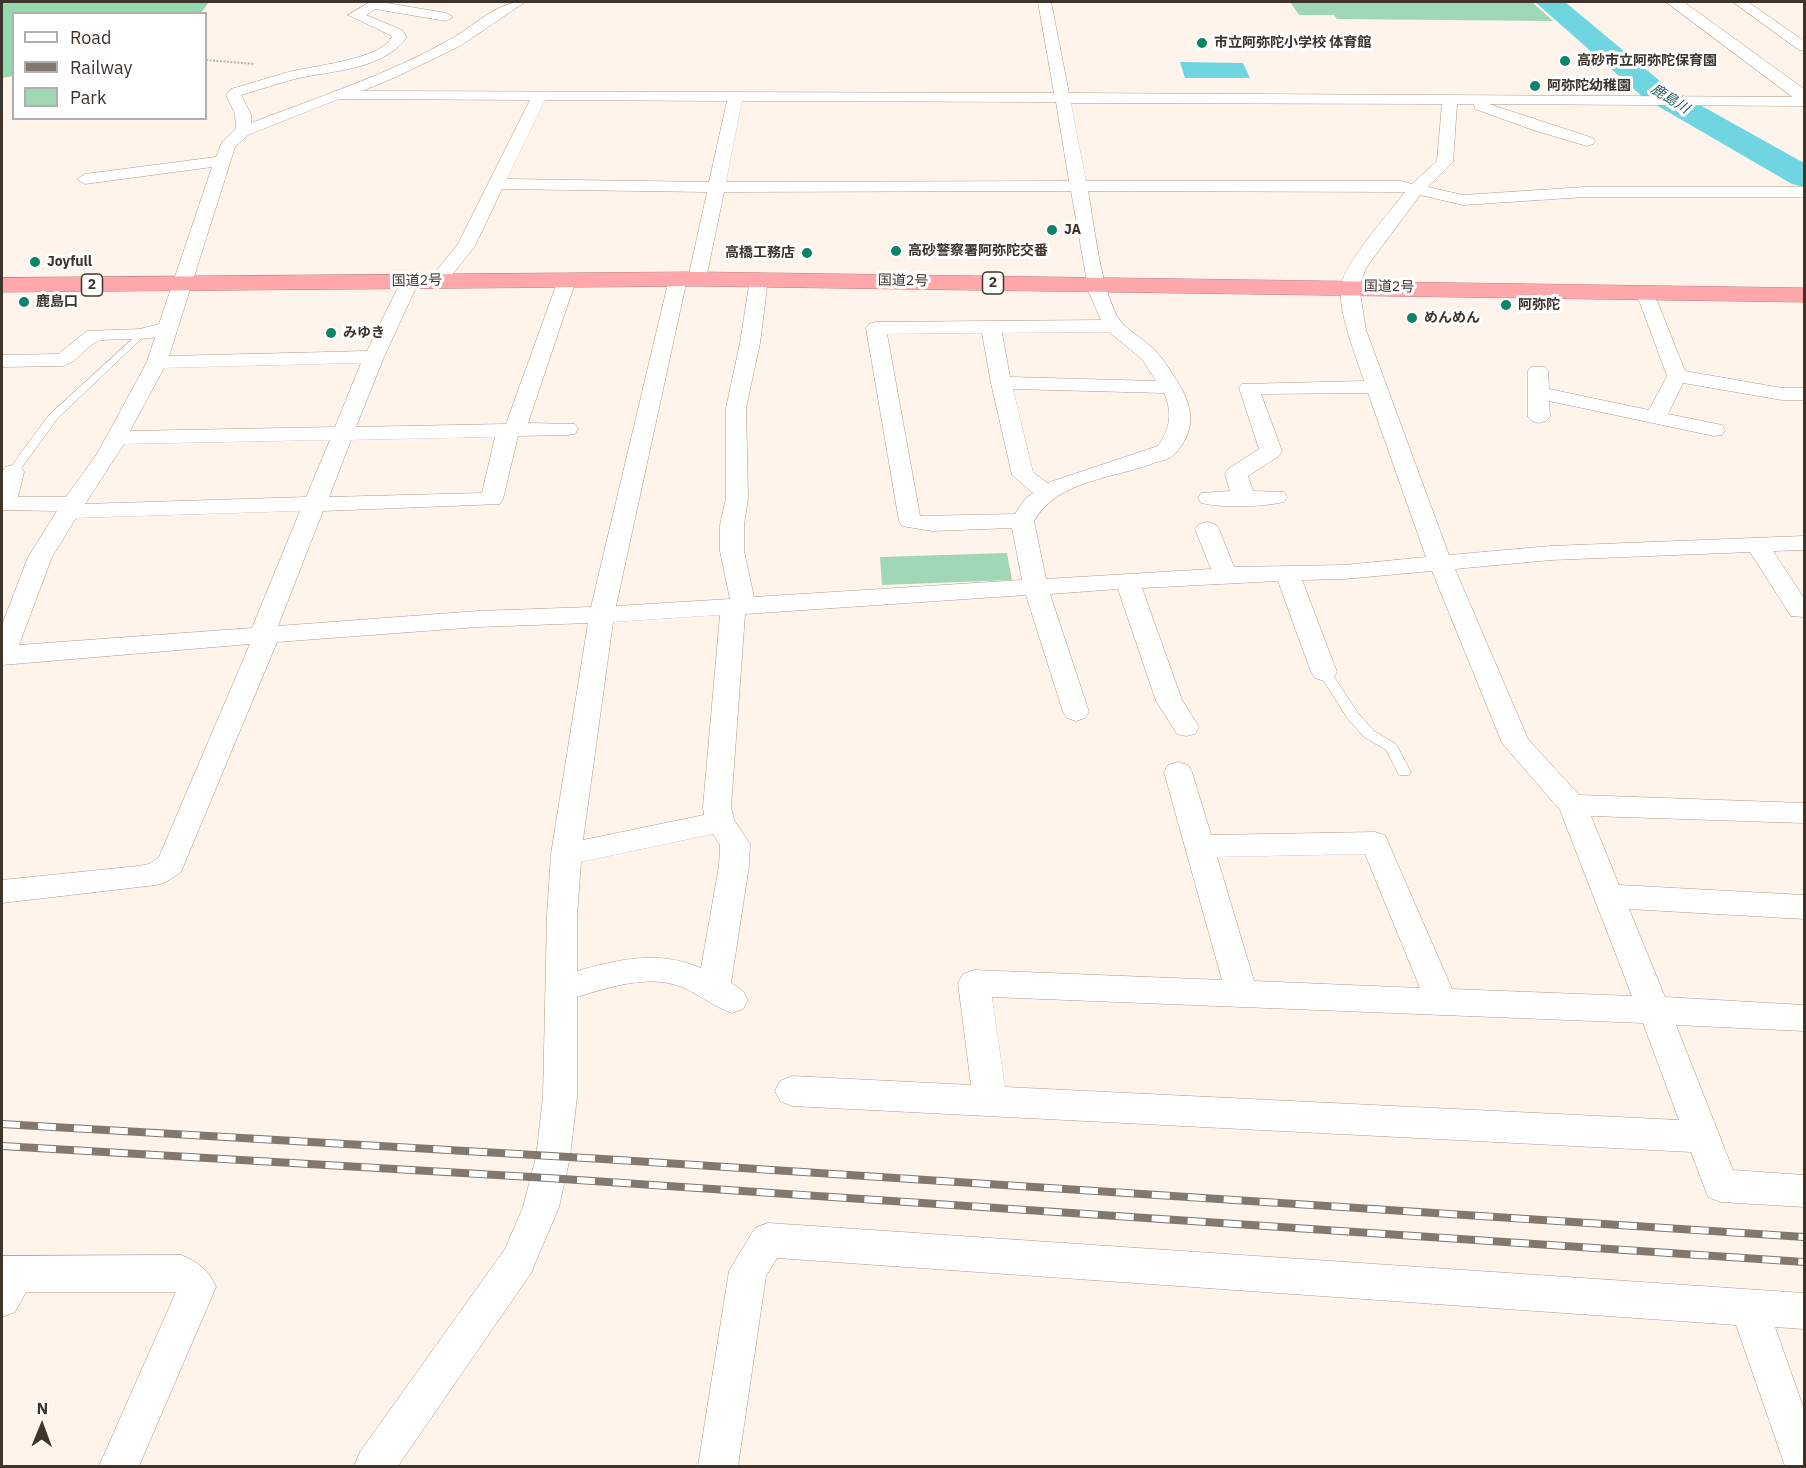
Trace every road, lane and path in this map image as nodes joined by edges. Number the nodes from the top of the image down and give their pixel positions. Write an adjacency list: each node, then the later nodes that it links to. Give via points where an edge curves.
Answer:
1 (379, 2): 6 (street, via 378,6); 10 (street, via 355,15 397,33 400,37 393,46 358,61)
2 (518, 2): 11 (street, via 455,43)
3 (1045, 2): 14 (street)
4 (1674, 2): 16 (street)
5 (1740, 2): 7 (street)
6 (446, 17)
7 (1804, 47)
8 (302, 56): 10 (street)
9 (207, 60): 10 (path, via 259,64)
10 (290, 74): 17 (street, via 232,95 243,114)
11 (337, 95): 12 (street); 17 (street)
12 (540, 96): 13 (street); 21 (street)
13 (735, 97): 14 (street); 22 (street)
14 (1062, 98): 15 (street); 23 (street)
15 (1455, 98): 16 (street); 18 (street); 24 (street, via 1445,162)
16 (1804, 99)
17 (244, 131): 19 (street, via 228,146)
18 (1587, 141)
19 (222, 161): 20 (street); 31 (street)
20 (85, 179)
21 (498, 184): 22 (street); 29 (street, via 466,246)
22 (716, 187): 23 (street); 26 (street)
23 (1079, 187): 24 (street); 32 (street)
24 (1416, 189): 25 (street, via 1463,200 1585,192); 34 (street, via 1357,268)
25 (1804, 192)
26 (687, 279): 27 (highway, 国道2号 / 2); 28 (highway, 国道2号 / 2); 77 (street)
27 (759, 279): 32 (highway, 国道2号 / 2); 75 (street, via 736,408 737,498 732,551)
28 (567, 280): 29 (highway, 国道2号 / 2); 54 (street, via 518,423)
29 (437, 281): 30 (highway, 国道2号 / 2)
30 (410, 282): 31 (highway, 国道2号 / 2); 41 (street)
31 (182, 284): 33 (highway, 国道2号 / 2); 38 (street)
32 (1098, 284): 34 (highway, 国道2号 / 2); 37 (street, via 1106,314)
33 (2, 285)
34 (1350, 287): 35 (highway, 国道2号 / 2); 48 (street, via 1356,330)
35 (1642, 292): 36 (highway, 国道2号 / 2); 45 (street)
36 (1804, 295)
37 (1114, 326): 39 (street); 47 (street, via 1149,355)
38 (168, 328): 40 (street); 43 (street)
39 (992, 328): 46 (street); 66 (street, via 876,328 910,521)
40 (140, 335): 42 (street, via 94,335 63,360); 58 (lane, via 53,417)
41 (374, 357): 43 (street); 56 (street)
42 (2, 362)
43 (157, 362): 57 (street)
44 (1538, 371): 50 (street)
45 (1677, 376): 49 (street, via 1782,394); 52 (street)
46 (1001, 383): 47 (street); 59 (street, via 1023,475)
47 (1171, 387): 59 (street, via 1180,406 1179,431 1166,451 1060,484)
48 (1377, 387): 62 (street, via 1249,388 1271,451 1236,474); 70 (street)
49 (1799, 388)
50 (1539, 393): 51 (street); 52 (street)
51 (1539, 417)
52 (1655, 418): 55 (street)
53 (567, 429): 54 (street)
54 (512, 430): 56 (street); 63 (street, via 506,437 492,500)
55 (1714, 430)
56 (343, 434): 57 (street); 63 (street)
57 (116, 438): 65 (street)
58 (13, 472): 64 (street)
59 (1047, 493): 66 (street, via 1033,504)
60 (1276, 497): 62 (street)
61 (1209, 498): 62 (street)
62 (1244, 498)
63 (314, 504): 65 (street); 78 (street)
64 (3, 507): 65 (street)
65 (71, 508): 79 (street, via 40,557)
66 (1023, 521): 74 (street)
67 (1207, 529): 72 (street)
68 (1804, 543): 69 (street)
69 (1756, 544): 70 (street); 76 (street)
70 (1440, 563): 71 (street); 85 (street, via 1516,743)
71 (1287, 573): 72 (street); 80 (street)
72 (1225, 575): 73 (street)
73 (1128, 582): 74 (street); 82 (street, via 1168,701)
74 (1036, 589): 75 (street); 81 (street)
75 (739, 606): 77 (street); 87 (street, via 717,807)
76 (1800, 610)
77 (602, 615): 78 (street, via 478,619); 89 (street)
78 (264, 635): 79 (street); 90 (street, via 171,864 156,874 138,877)
79 (2, 656)
80 (1324, 672): 83 (lane, via 1353,716 1369,734 1391,747)
81 (1076, 712)
82 (1186, 727)
83 (1404, 771)
84 (1178, 772): 88 (street)
85 (1572, 805): 86 (street); 91 (street)
86 (1804, 813)
87 (720, 822): 89 (street); 93 (street, via 735,844 723,994 686,974 649,967)
88 (1200, 846): 94 (street); 95 (street, via 1375,843)
89 (566, 854): 93 (street)
90 (2, 892)
91 (1608, 896): 92 (street); 96 (street)
92 (1804, 907)
93 (561, 989): 107 (street, via 560,1097 553,1157 541,1207 518,1261)
94 (1242, 993): 95 (street); 99 (street, via 974,983)
95 (1442, 1002): 96 (street)
96 (1654, 1010): 97 (street); 100 (street)
97 (1804, 1018)
98 (792, 1091): 99 (street)
99 (990, 1101): 100 (street)
100 (1703, 1137): 101 (street, via 1721,1186)
101 (1804, 1191)
102 (6, 1282): 106 (street, via 181,1273 197,1287)
103 (1749, 1307): 104 (street); 105 (street); 108 (street, via 768,1240 748,1271)
104 (1804, 1311)
105 (1804, 1464)
106 (119, 1467)
107 (374, 1467)
108 (718, 1467)

